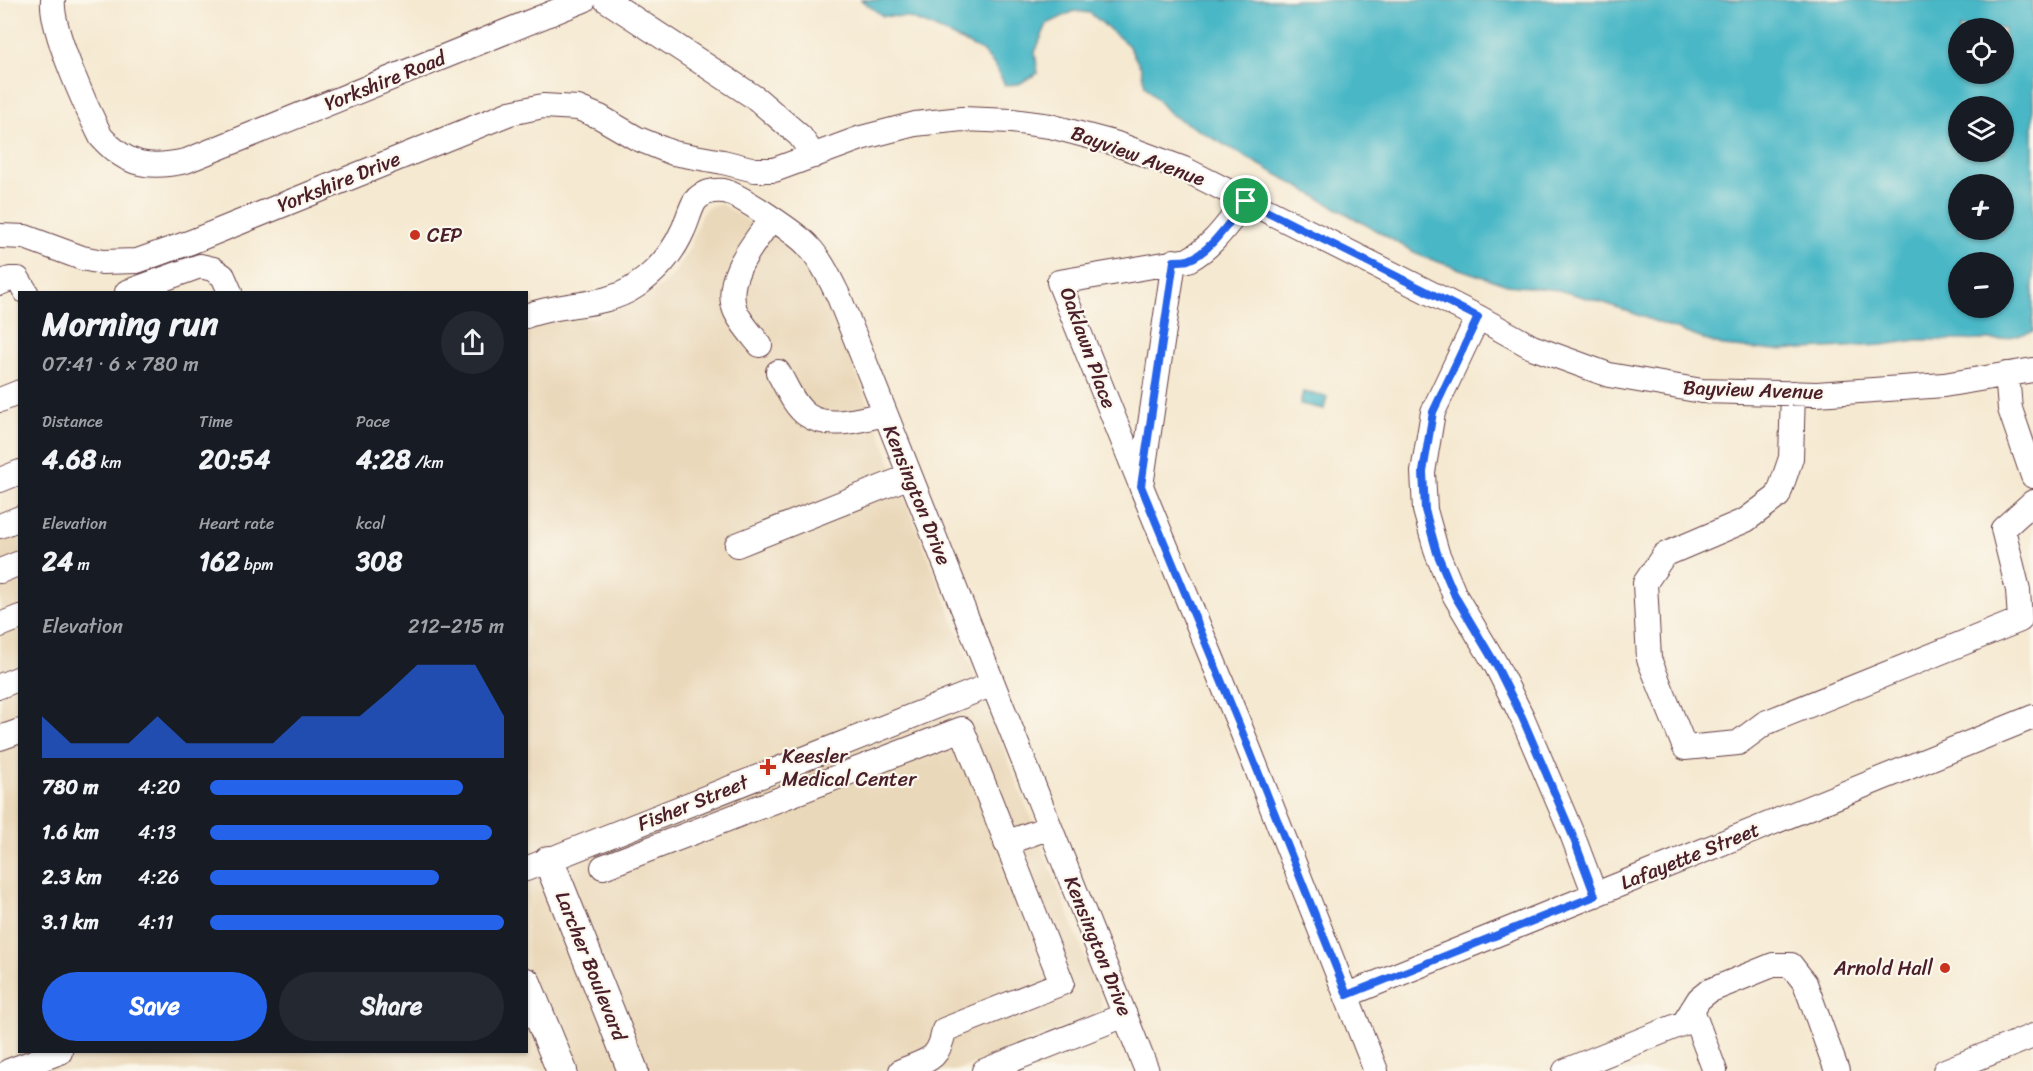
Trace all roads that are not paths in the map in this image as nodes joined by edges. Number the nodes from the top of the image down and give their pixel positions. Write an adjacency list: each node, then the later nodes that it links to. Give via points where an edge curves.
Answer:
1 (53, 0): 2 (street, Yorkshire Road, via 60,39 101,137 127,159 157,166 186,161)
2 (584, 0)
3 (606, 0): 4 (street, via 757,99 800,136)
4 (814, 156): 5 (street, Bayview Avenue); 6 (street, Bayview Avenue, via 915,124 962,119 1012,121 1050,126 1114,143 1184,169)
5 (787, 166): 8 (street, Yorkshire Drive, via 754,170 673,153 578,108 543,106 510,113 136,261 102,262 24,237)
6 (1246, 201): 9 (street, Oaklawn Place, via 1198,255); 15 (street, Bayview Avenue)
7 (772, 218): 14 (street, Kensington Drive, via 726,191 712,191 694,202 679,239 666,258 635,287 587,304); 16 (street, via 744,258 732,293 735,312); 23 (street, Kensington Drive, via 807,244 821,262 839,297)
8 (0, 236)
9 (1174, 261): 28 (street); 28 (street, Oaklawn Place, via 1059,282)
10 (0, 283): 11 (street, via 18,279)
11 (25, 291)
12 (130, 291): 13 (street, via 201,266 223,276)
13 (230, 291)
14 (529, 315)
15 (1478, 317): 21 (street, Bayview Avenue, via 1532,347 1609,375 1702,391); 49 (street, via 1433,412 1423,472 1425,510 1455,596 1522,717)
16 (760, 345)
17 (2033, 370): 19 (street, Bayview Avenue)
18 (778, 372): 23 (street, via 807,415 825,423)
19 (2007, 374): 21 (street, Bayview Avenue, via 1944,385); 26 (street, via 2010,410)
20 (18, 393): 22 (street)
21 (1793, 393): 29 (street, via 1791,458 1778,496 1746,520 1664,555 1645,583 1649,659 1685,748 1738,743 1765,723 2020,620 2018,590 2003,529)
22 (0, 399)
23 (885, 414): 25 (street, Kensington Drive)
24 (18, 473): 27 (street)
25 (910, 476): 32 (street); 38 (street, Kensington Drive)
26 (2033, 476)
27 (0, 480)
28 (1141, 486): 51 (street, Oaklawn Place)
29 (2033, 502)
30 (18, 519): 31 (street)
31 (0, 526)
32 (737, 545)
33 (18, 564): 34 (street)
34 (0, 571)
35 (18, 618): 36 (street)
36 (0, 625)
37 (18, 679): 39 (street)
38 (993, 684): 43 (street, Fisher Street); 45 (street, Kensington Drive)
39 (0, 686)
40 (2033, 717): 49 (street, Lafayette Street)
41 (18, 732): 42 (street)
42 (0, 738)
43 (831, 748): 44 (street); 47 (street, Fisher Street)
44 (842, 776): 46 (street, via 962,729); 48 (street)
45 (1050, 827): 46 (street); 53 (street, Kensington Drive)
46 (1006, 843): 56 (street, via 1062,983 944,1030 942,1045 933,1058)
47 (538, 865): 59 (main road, Larcher Boulevard)
48 (603, 867)
49 (1595, 896): 51 (street, Lafayette Street)
50 (528, 988): 58 (main road)
51 (1347, 995): 62 (street, Oaklawn Place)
52 (1692, 1010): 63 (street, via 1684,1023); 64 (street); 65 (street, via 1709,991 1773,965 1791,965 1805,983)
53 (1125, 1015): 60 (street); 61 (street, Kensington Drive)
54 (2033, 1036): 66 (street)
55 (57, 1053): 57 (street)
56 (909, 1069)
57 (9, 1071)
58 (561, 1071)
59 (633, 1071)
60 (984, 1071)
61 (1147, 1071)
62 (1376, 1071)
63 (1566, 1071)
64 (1716, 1071)
65 (1837, 1071)
66 (1945, 1071)

